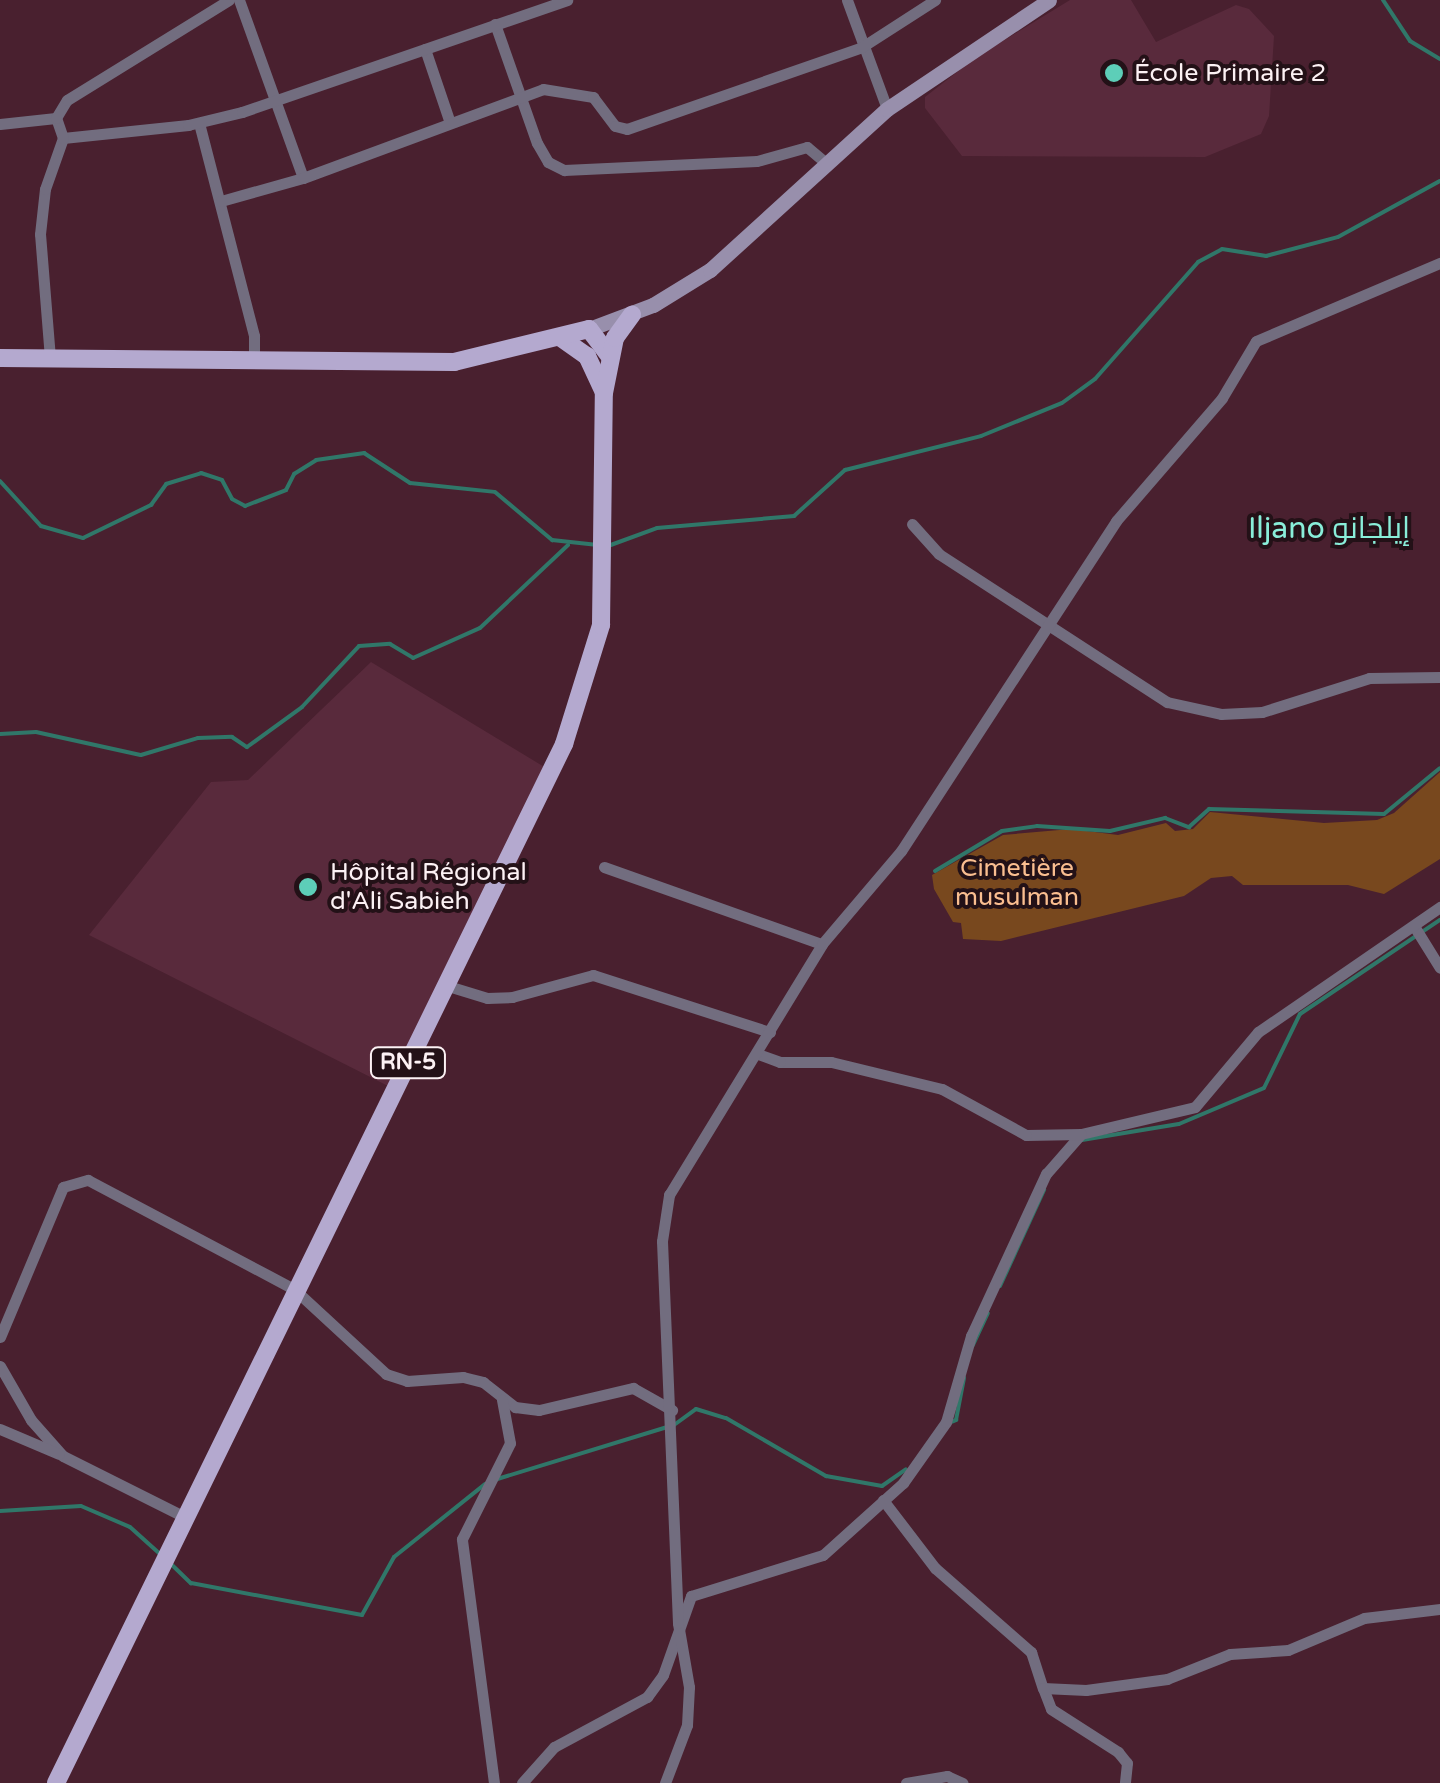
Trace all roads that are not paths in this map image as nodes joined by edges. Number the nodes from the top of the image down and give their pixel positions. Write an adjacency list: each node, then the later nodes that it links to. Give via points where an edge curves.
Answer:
1 (229, 0): 13 (street, via 67,100)
2 (239, 0): 11 (street)
3 (567, 0): 7 (street)
4 (847, 0): 8 (street)
5 (935, 0): 8 (street)
6 (1049, 0): 12 (main road)
7 (495, 24): 9 (street); 10 (street)
8 (862, 47): 10 (street, via 627,130 578,91 544,89); 12 (street)
9 (425, 49): 11 (street); 16 (street)
10 (519, 98): 16 (street); 18 (street, via 548,162 564,170 757,161 807,147)
11 (280, 100): 14 (street); 19 (street)
12 (887, 110): 18 (main road)
13 (56, 118): 15 (street); 17 (street)
14 (199, 123): 17 (street); 20 (street)
15 (0, 124)
16 (450, 124): 19 (street)
17 (63, 138): 27 (street, via 45,189 40,234)
18 (827, 164): 22 (main road, via 710,270)
19 (303, 178): 20 (street)
20 (221, 201): 28 (street, via 254,336)
21 (1440, 263): 31 (street, via 1256,340 1222,398 1116,521)
22 (632, 315): 23 (main road); 25 (main road)
23 (589, 329): 24 (main road); 25 (main road)
24 (561, 338): 28 (main road, via 454,362); 29 (main road, RN-5, via 587,356)
25 (610, 357): 29 (main road, RN-5)
26 (0, 358): 27 (main road)
27 (50, 358): 28 (main road)
28 (254, 362)
29 (604, 394): 38 (main road, RN-5, via 606,559 601,624 581,700)
30 (912, 524): 31 (street, via 939,554)
31 (1048, 624): 32 (street, via 1132,685 1166,702 1221,714 1262,712 1369,678); 36 (street, via 900,851)
32 (1440, 678)
33 (604, 868): 36 (street)
34 (1440, 906): 35 (street)
35 (1414, 926): 37 (street); 41 (street, via 1258,1032 1195,1107)
36 (822, 944): 39 (street)
37 (1440, 968)
38 (448, 986): 39 (street, via 487,998 512,997 594,976); 42 (main road, RN-5)
39 (770, 1032): 40 (street)
40 (758, 1054): 41 (street, via 780,1062 831,1062 942,1089 1012,1132); 46 (street, via 664,1211)
41 (1081, 1134): 49 (street, via 1046,1174 987,1296 946,1422 927,1455)
42 (294, 1289): 43 (street, via 88,1180 74,1179 63,1187); 45 (street, via 386,1374 407,1381 463,1377); 50 (main road, RN-5)
43 (0, 1337)
44 (0, 1366): 48 (street, via 30,1420)
45 (500, 1396): 46 (street, via 515,1408 538,1410 633,1388); 55 (street, via 510,1443 462,1540)
46 (672, 1410): 52 (street)
47 (0, 1430): 48 (street)
48 (62, 1456): 50 (street)
49 (884, 1500): 52 (street, via 823,1554 691,1596); 53 (street, via 935,1568 1032,1652)
50 (187, 1518): 54 (main road, RN-5)
51 (1440, 1609): 53 (street, via 1364,1618 1288,1650 1230,1654 1167,1679 1086,1690)
52 (678, 1623): 56 (street, via 670,1661 648,1697 554,1747); 57 (street, via 689,1688 687,1725)
53 (1043, 1688): 60 (street, via 1051,1709 1118,1752 1127,1763)
54 (56, 1783)
55 (494, 1783)
56 (522, 1783)
57 (665, 1783)
58 (906, 1783): 59 (street, via 947,1776)
59 (963, 1783)
60 (1125, 1783)

